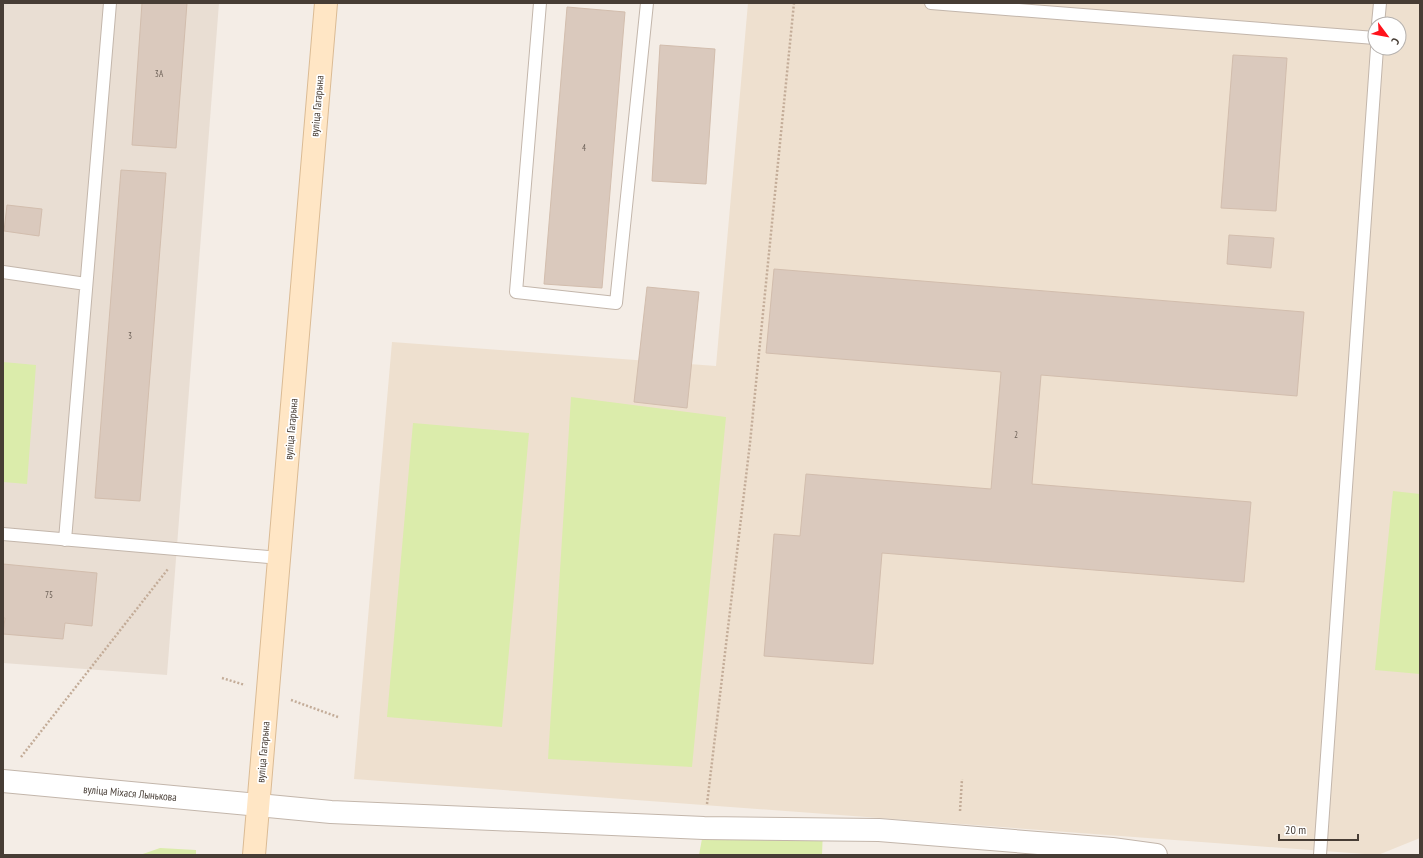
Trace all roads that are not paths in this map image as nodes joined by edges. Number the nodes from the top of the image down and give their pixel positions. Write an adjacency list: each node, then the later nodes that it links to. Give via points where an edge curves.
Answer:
1 (110, 3): 11 (lane)
2 (326, 3): 14 (main road, вуліца Гагарына)
3 (540, 3): 4 (lane, via 516,292 616,302)
4 (647, 3)
5 (931, 3): 8 (lane)
6 (1380, 3): 7 (lane)
7 (1379, 16)
8 (1367, 37)
9 (1376, 56): 20 (lane)
10 (3, 272): 11 (lane)
11 (86, 284): 13 (lane)
12 (3, 534): 13 (lane)
13 (65, 540): 14 (lane)
14 (280, 558): 16 (main road, вуліца Гагарына)
15 (3, 780): 16 (street, вуліца Міхася Лынькова)
16 (258, 805): 17 (street, вуліца Міхася Лынькова, via 331,812 704,828 879,830); 18 (main road, вуліца Гагарына)
17 (1112, 852): 19 (street, вуліца Міхася Лынькова)
18 (254, 855)
19 (1156, 855)
20 (1320, 855)

